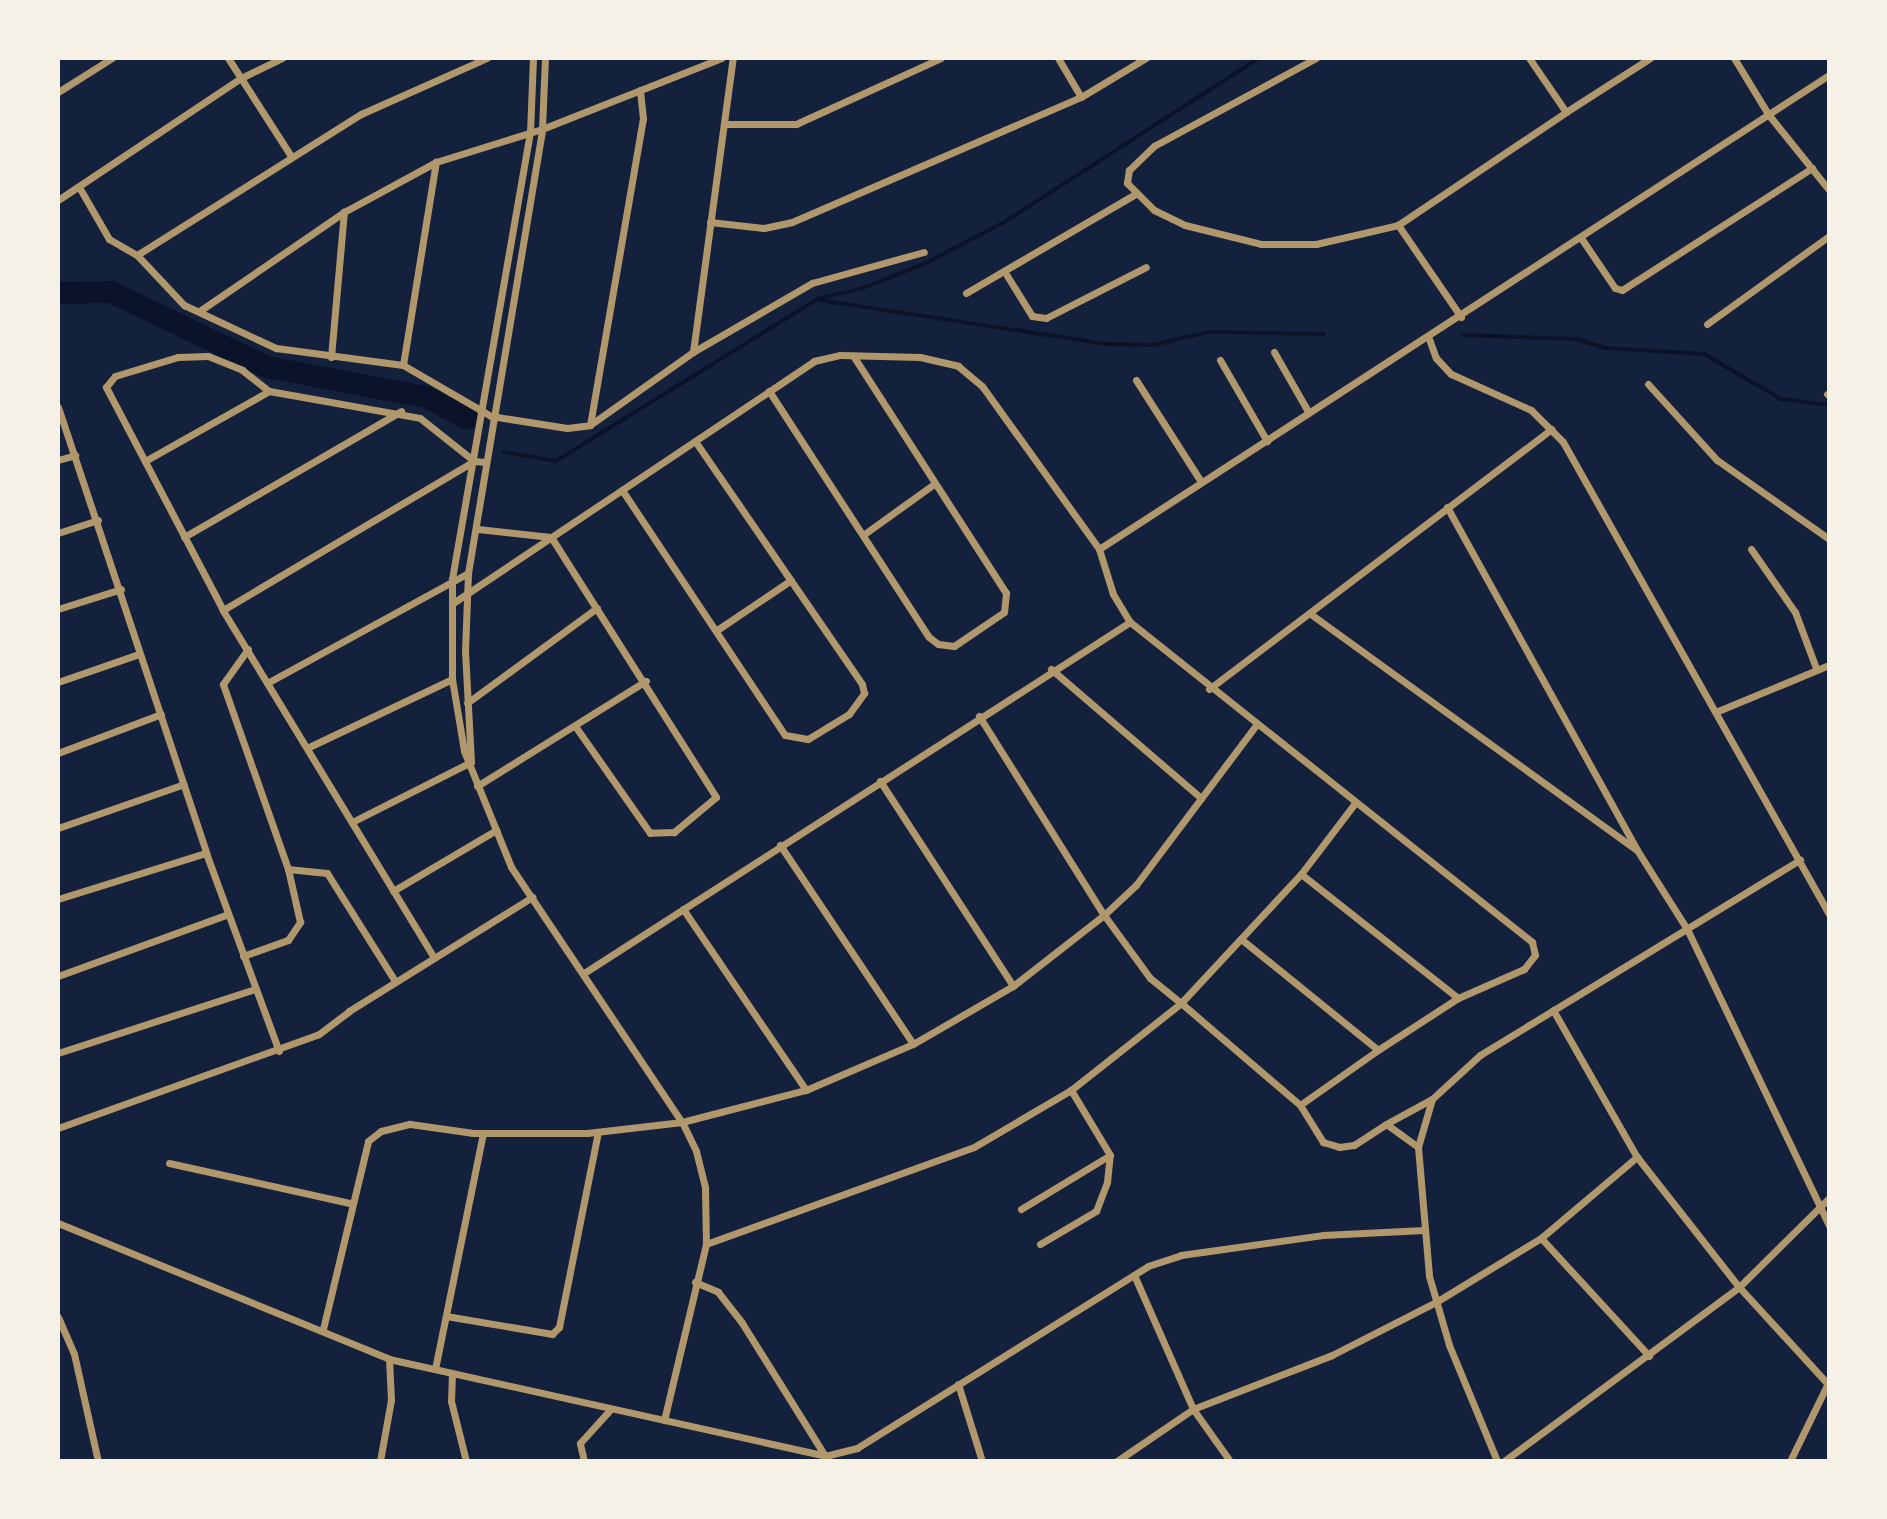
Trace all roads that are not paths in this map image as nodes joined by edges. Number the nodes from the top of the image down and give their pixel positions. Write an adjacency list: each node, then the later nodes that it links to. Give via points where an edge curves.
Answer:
1 (112, 58): 19 (street)
2 (228, 58): 17 (street)
3 (282, 58): 17 (street)
4 (487, 58): 26 (street, via 361,114)
5 (533, 58): 25 (street)
6 (545, 58): 24 (street)
7 (721, 58): 18 (street)
8 (733, 58): 23 (street)
9 (941, 58): 23 (street, via 796,124)
10 (1058, 58): 20 (street)
11 (1146, 58): 20 (street)
12 (1316, 58): 31 (street, via 1154,146 1129,170 1127,183)
13 (1529, 58): 21 (street)
14 (1650, 58): 21 (street)
15 (1734, 58): 22 (street)
16 (1829, 75): 22 (street)
17 (241, 78): 26 (street); 29 (street)
18 (640, 90): 24 (street); 62 (street, via 643,119)
19 (58, 92)
20 (1081, 97): 34 (street, via 792,222 764,228)
21 (1566, 112): 35 (street)
22 (1768, 114): 28 (street); 37 (street)
23 (726, 124): 34 (street)
24 (542, 129): 25 (street); 61 (street)
25 (530, 132): 27 (street); 58 (street)
26 (291, 156): 39 (street)
27 (436, 162): 33 (street); 52 (street)
28 (1812, 168): 30 (street); 37 (street, via 1622,290 1615,288)
29 (79, 187): 32 (street); 39 (street, via 109,239)
30 (1829, 190)
31 (1134, 195): 35 (street, via 1185,225 1261,244 1316,244); 41 (street)
32 (58, 200)
33 (344, 212): 43 (street); 50 (street)
34 (710, 222): 47 (street)
35 (1398, 225): 44 (street)
36 (1829, 236): 45 (street)
37 (1581, 238): 44 (street)
38 (924, 252): 47 (street, via 812,283)
39 (137, 255): 43 (street, via 184,305)
40 (1146, 267): 41 (street, via 1046,318 1032,316)
41 (1006, 274): 42 (street)
42 (966, 293)
43 (201, 310): 50 (street, via 276,348)
44 (1461, 317): 46 (street)
45 (1707, 324)
46 (1429, 339): 60 (street); 63 (street, via 1436,358 1451,374 1531,410)
47 (693, 352): 62 (street)
48 (1274, 352): 60 (street)
49 (853, 356): 56 (street, via 814,361); 72 (street); 82 (street, via 920,357 958,366 982,386)
50 (331, 357): 52 (street)
51 (1220, 360): 65 (street)
52 (403, 365): 58 (street)
53 (1136, 380): 71 (street)
54 (1648, 384): 81 (street, via 1717,460)
55 (269, 391): 59 (street); 68 (street); 68 (street, via 242,370 208,356 178,357 115,376 106,387 107,395)
56 (769, 391): 64 (street); 78 (street)
57 (58, 407): 66 (street)
58 (481, 408): 61 (street); 69 (street)
59 (401, 411): 69 (street, via 420,418); 79 (street)
60 (1309, 413): 65 (street)
61 (491, 416): 62 (street, via 567,428); 70 (street)
62 (590, 425)
63 (1551, 429): 74 (street); 108 (street)
64 (695, 441): 73 (street); 86 (street)
65 (1267, 441): 71 (street)
66 (75, 455): 67 (street); 75 (street)
67 (58, 460)
68 (145, 461): 79 (street)
69 (474, 461): 70 (street); 85 (street); 92 (street)
70 (485, 462): 76 (street)
71 (1200, 480): 82 (street)
72 (934, 484): 78 (street); 78 (street, via 1006,593 1004,612 954,646 938,644)
73 (622, 490): 80 (street); 95 (street)
74 (1447, 507): 93 (street); 125 (street)
75 (98, 520): 77 (street); 87 (street)
76 (478, 529): 80 (street); 84 (street)
77 (58, 533)
78 (863, 535)
79 (184, 537): 92 (street)
80 (551, 537): 88 (street); 90 (street)
81 (1829, 539)
82 (1099, 549): 94 (street, via 1113,594)
83 (1751, 549): 99 (street, via 1795,612)
84 (468, 573): 85 (street); 88 (street)
85 (452, 579): 89 (street); 104 (street)
86 (791, 580): 95 (street); 95 (street, via 862,684 864,693 849,714 808,739 785,735)
87 (121, 589): 91 (street); 97 (street)
88 (467, 598): 89 (street); 106 (street)
89 (453, 603): 101 (street)
90 (597, 608): 102 (street); 106 (street)
91 (58, 609)
92 (223, 610): 96 (street)
93 (1312, 615): 105 (street); 125 (street)
94 (1130, 622): 100 (street); 105 (street)
95 (717, 630)
96 (248, 649): 104 (street); 128 (street, via 223,684)
97 (139, 654): 103 (street); 109 (street)
98 (1829, 665): 99 (street)
99 (1816, 668): 108 (street)
100 (1051, 669): 110 (street); 119 (street)
101 (452, 679): 107 (street); 113 (street)
102 (646, 681): 112 (street); 112 (street, via 716,797 674,832 650,833 641,827)
103 (58, 682)
104 (269, 682): 113 (street)
105 (1209, 689): 111 (street)
106 (469, 703): 107 (street); 115 (street)
107 (456, 705): 115 (street)
108 (1718, 711): 127 (street)
109 (161, 714): 114 (street); 117 (street)
110 (979, 716): 116 (street); 136 (street)
111 (1257, 724): 119 (street); 120 (street)
112 (575, 726): 118 (street)
113 (309, 747): 121 (street)
114 (58, 753)
115 (471, 762): 118 (street); 121 (street)
116 (880, 781): 124 (street); 144 (street)
117 (184, 784): 122 (street); 126 (street)
118 (477, 786): 123 (street)
119 (1201, 798): 136 (street, via 1136,885)
120 (1355, 803): 129 (street); 146 (street, via 1532,942 1535,955 1524,969)
121 (352, 822): 130 (street)
122 (58, 828)
123 (496, 830): 130 (street); 131 (street)
124 (780, 845): 133 (street); 149 (street)
125 (1637, 850): 137 (street)
126 (206, 853): 132 (street); 134 (street)
127 (1800, 860): 135 (street); 137 (street)
128 (288, 869): 139 (street, via 298,929 288,940); 143 (street, via 327,873)
129 (1301, 874): 138 (street); 146 (street)
130 (393, 891): 140 (street)
131 (532, 897): 140 (street); 141 (street)
132 (58, 899)
133 (683, 909): 141 (street); 153 (street)
134 (228, 914): 139 (street); 142 (street)
135 (1829, 914)
136 (1104, 915): 144 (street); 147 (street, via 1150,978)
137 (1687, 929): 148 (street); 168 (street)
138 (1241, 939): 147 (street); 150 (street)
139 (243, 956): 145 (street)
140 (433, 956): 143 (street)
141 (584, 973): 157 (street)
142 (58, 976)
143 (395, 981): 151 (street, via 319,1034)
144 (1013, 986): 149 (street)
145 (255, 989): 151 (street); 152 (street)
146 (1458, 998): 150 (street)
147 (1181, 1003): 154 (street); 156 (street)
148 (1553, 1010): 155 (street, via 1480,1055); 164 (street)
149 (913, 1044): 153 (street)
150 (1378, 1050): 156 (street)
151 (279, 1051): 159 (street)
152 (58, 1053)
153 (806, 1090): 157 (street)
154 (1071, 1090): 163 (street); 174 (street, via 974,1147)
155 (1432, 1099): 158 (street); 162 (street)
156 (1300, 1105): 158 (street, via 1323,1142 1339,1147 1354,1145)
157 (682, 1122): 160 (street); 174 (street, via 705,1188)
158 (1386, 1124): 162 (street)
159 (58, 1128)
160 (598, 1132): 161 (street); 180 (street, via 559,1327 552,1334)
161 (483, 1133): 167 (street, via 410,1124 381,1131 368,1141); 180 (street)
162 (1418, 1147): 172 (street)
163 (1110, 1155): 169 (street); 175 (street, via 1096,1211)
164 (1637, 1157): 173 (street); 178 (street)
165 (169, 1163): 167 (street)
166 (1829, 1198): 168 (street)
167 (350, 1203): 182 (street)
168 (1820, 1205): 171 (street); 178 (street)
169 (1021, 1209)
170 (58, 1223): 182 (street)
171 (1829, 1226)
172 (1424, 1230): 176 (street, via 1323,1235 1181,1255); 179 (street)
173 (1541, 1238): 179 (street); 183 (street)
174 (706, 1244): 177 (street)
175 (1040, 1244)
176 (1134, 1275): 188 (street); 189 (street)
177 (695, 1282): 191 (street); 192 (street, via 718,1292 742,1323)
178 (1739, 1287): 183 (street); 187 (street)
179 (1436, 1302): 189 (street, via 1332,1355); 200 (street)
180 (446, 1316): 185 (street)
181 (58, 1317): 193 (street, via 74,1354)
182 (323, 1329): 184 (street)
183 (1649, 1356): 201 (street)
184 (389, 1359): 185 (street); 194 (street, via 391,1400)
185 (435, 1369): 186 (street)
186 (452, 1373): 190 (street); 195 (street, via 451,1401)
187 (1828, 1382): 202 (street)
188 (958, 1384): 192 (street, via 857,1448); 197 (street)
189 (1193, 1409): 198 (street); 199 (street)
190 (609, 1411): 191 (street); 196 (street, via 580,1443)
191 (664, 1420): 192 (street)
192 (825, 1456)
193 (98, 1461)
194 (380, 1461)
195 (466, 1461)
196 (584, 1461)
197 (982, 1461)
198 (1117, 1461)
199 (1230, 1461)
200 (1497, 1461)
201 (1504, 1461)
202 (1790, 1461)

